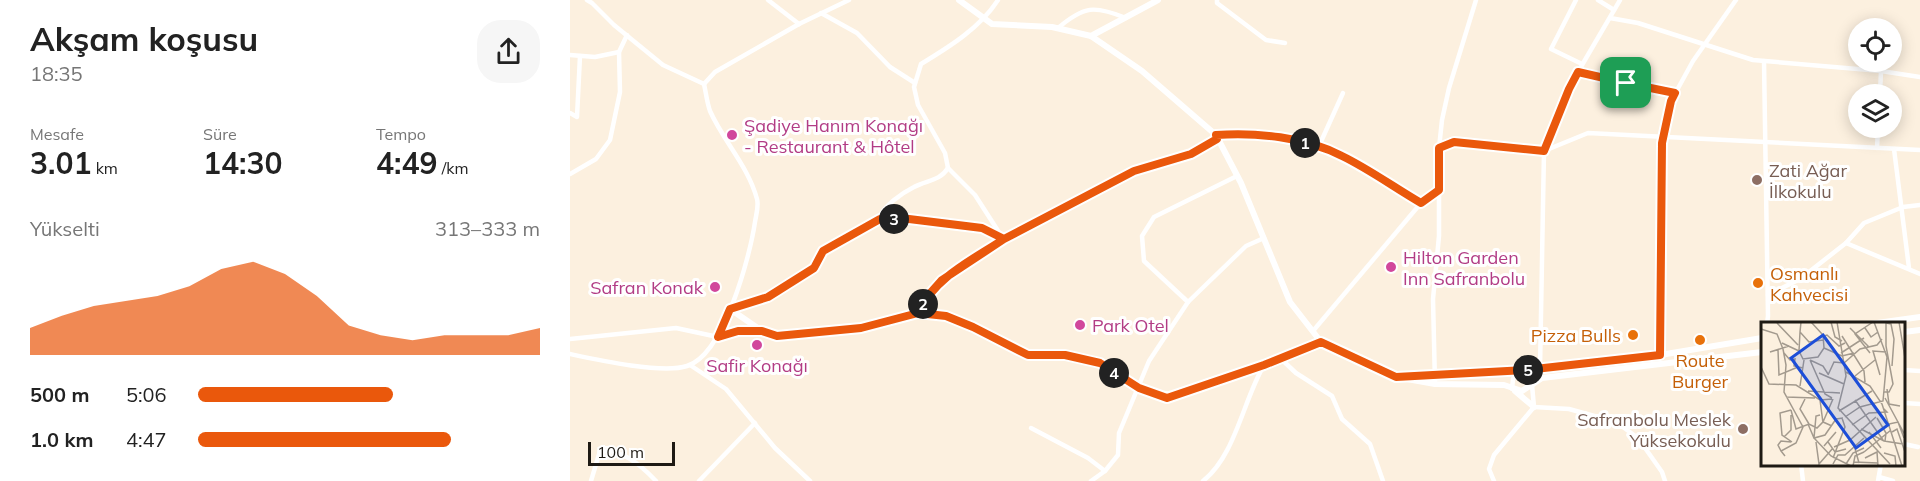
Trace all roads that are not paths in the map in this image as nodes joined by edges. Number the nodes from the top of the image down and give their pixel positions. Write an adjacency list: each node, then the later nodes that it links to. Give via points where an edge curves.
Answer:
1 (768, 0): 18 (street)
2 (849, 0): 14 (street)
3 (959, 0): 15 (street)
4 (998, 0): 15 (street)
5 (1158, 0): 16 (street)
6 (1217, 0): 22 (street, via 1266,40)
7 (1476, 0): 43 (street, via 1449,88)
8 (1576, 0): 28 (street, via 1551,49)
9 (1598, 0): 13 (street)
10 (1620, 0): 13 (street)
11 (1736, 0): 23 (street)
12 (591, 1): 20 (street)
13 (1614, 10): 17 (street)
14 (821, 13): 18 (street); 33 (street, via 857,33 890,67)
15 (984, 18): 19 (street, via 992,24); 33 (street, via 954,44 921,64)
16 (1126, 18): 19 (street, via 1090,9 1076,13); 21 (street)
17 (1610, 18): 23 (street); 28 (street)
18 (799, 24): 34 (street, via 716,72)
19 (1058, 28): 21 (street)
20 (627, 35): 24 (street); 34 (street, via 663,65)
21 (1090, 36): 39 (street, via 1142,71)
22 (1285, 43)
23 (1704, 45): 27 (street); 36 (street)
24 (620, 52): 26 (street); 49 (street, via 620,92 610,140 596,159)
25 (570, 55): 26 (street)
26 (580, 56): 37 (street, via 577,117)
27 (1764, 61): 29 (street); 41 (street)
28 (1582, 64): 30 (street)
29 (1848, 68)
30 (1578, 72): 36 (street); 47 (street)
31 (1888, 72): 32 (street)
32 (1920, 77)
33 (915, 83): 48 (street, via 918,105 945,153)
34 (704, 84): 63 (street, via 710,109 747,172 758,202 752,248)
35 (1343, 93): 42 (street)
36 (1675, 93): 38 (street)
37 (570, 113)
38 (1663, 135): 41 (street); 47 (street, via 1588,133); 80 (street)
39 (1216, 137): 42 (street, via 1245,133); 50 (street); 57 (street, via 1191,154 1134,171)
40 (1878, 138): 44 (street)
41 (1765, 142): 44 (street); 61 (street)
42 (1319, 146): 52 (street)
43 (1439, 148): 47 (street, via 1454,142); 51 (street)
44 (1877, 148): 45 (street)
45 (1894, 149): 46 (street); 54 (street)
46 (1920, 150)
47 (1544, 151): 84 (street)
48 (948, 168): 55 (street, via 940,177 902,194); 57 (street, via 975,195)
49 (570, 174)
50 (1237, 176): 56 (street); 62 (street, via 1154,217 1142,236 1144,261)
51 (1439, 190): 52 (street); 89 (street, via 1432,299)
52 (1421, 203): 72 (street)
53 (1920, 205): 54 (street)
54 (1902, 207): 58 (street, via 1864,224); 59 (street)
55 (878, 220): 57 (street, via 973,226); 63 (street, via 823,251 814,268 768,297)
56 (1263, 238): 62 (street, via 1246,246); 72 (street, via 1290,302)
57 (1004, 239): 64 (street, via 942,280)
58 (1846, 243): 59 (street); 61 (street, via 1800,279)
59 (1910, 268): 60 (street)
60 (1920, 274)
61 (1768, 295): 65 (street)
62 (1188, 302): 93 (street, via 1149,360)
63 (730, 309): 71 (street); 74 (street)
64 (918, 313): 71 (street, via 861,328 777,336); 93 (street, via 946,316 1028,355 1065,355 1100,363)
65 (1768, 316): 67 (street); 68 (street)
66 (1920, 317): 69 (street)
67 (1767, 322)
68 (1772, 322)
69 (1884, 322)
70 (1920, 330): 73 (street)
71 (762, 331): 74 (street, via 738,331)
72 (1312, 331): 77 (street)
73 (1905, 332)
74 (718, 337): 76 (street, via 676,328); 83 (street)
75 (1761, 338): 80 (street)
76 (570, 339)
77 (1321, 342): 81 (street); 90 (street)
78 (1761, 352): 92 (street, via 1542,378)
79 (570, 354): 83 (street, via 672,369)
80 (1660, 355): 84 (street)
81 (1280, 358): 82 (street); 110 (street, via 1332,396 1342,419 1370,444)
82 (1264, 365): 93 (street, via 1167,398); 109 (street, via 1230,443)
83 (690, 366): 96 (street, via 726,389)
84 (1540, 369): 85 (street)
85 (1526, 370): 87 (street); 92 (street)
86 (1905, 370): 88 (street)
87 (1518, 371): 89 (street); 94 (street)
88 (1920, 371)
89 (1434, 375): 90 (street); 91 (street)
90 (1396, 377): 91 (street)
91 (1435, 384): 94 (street, via 1504,385)
92 (1532, 386): 94 (street, via 1522,391); 95 (street)
93 (1139, 388): 101 (street, via 1119,433 1118,455)
94 (1512, 389): 95 (street)
95 (1534, 407): 111 (street, via 1494,455 1489,469); 112 (street, via 1569,409 1616,422 1638,438)
96 (755, 423): 102 (street); 107 (street)
97 (1031, 428): 101 (street)
98 (1920, 440): 99 (street)
99 (1919, 447)
100 (1801, 466): 113 (street)
101 (1105, 471): 108 (street)
102 (704, 478): 106 (street)
103 (1879, 479): 114 (street)
104 (591, 481): 105 (street, via 600,451 610,450 642,466)
105 (656, 481)
106 (699, 481)
107 (810, 481)
108 (1091, 481)
109 (1203, 481)
110 (1383, 481)
111 (1494, 481)
112 (1665, 481)
113 (1803, 481)
114 (1893, 481)

